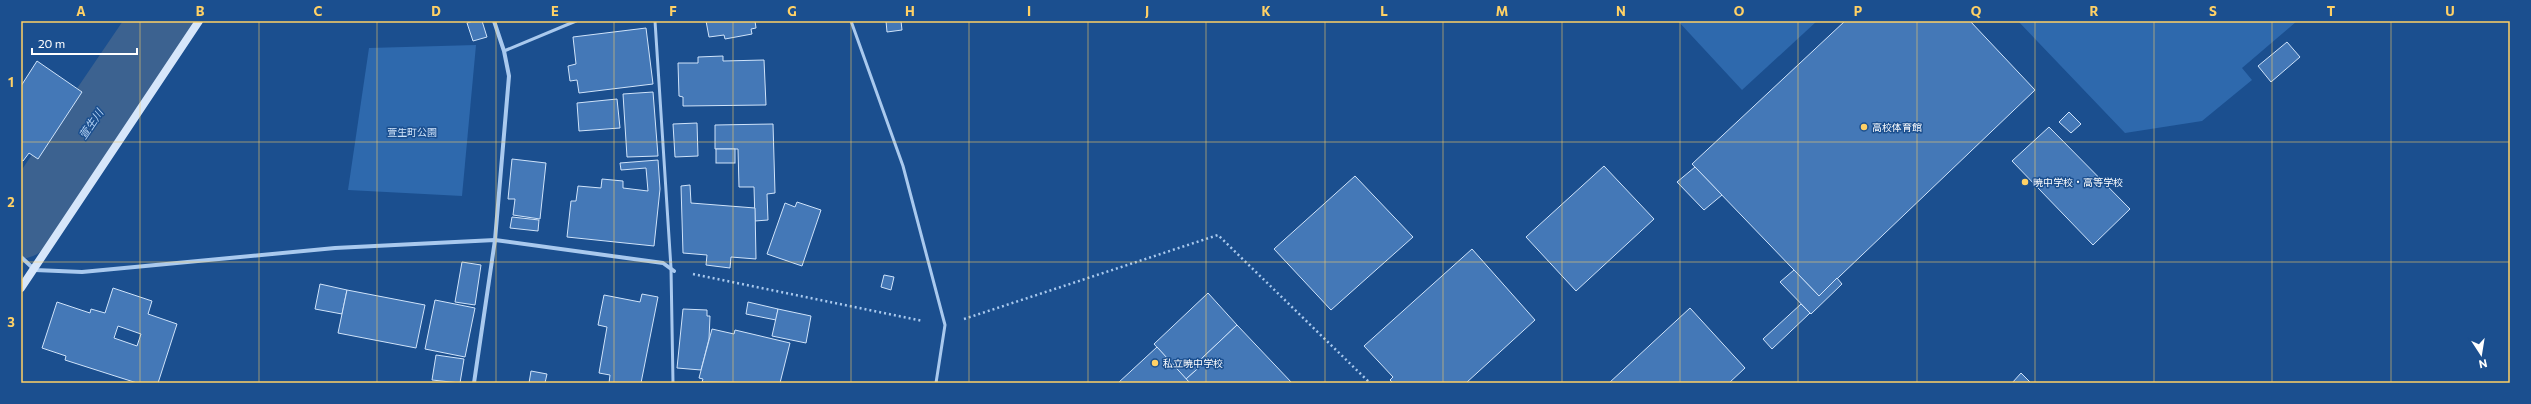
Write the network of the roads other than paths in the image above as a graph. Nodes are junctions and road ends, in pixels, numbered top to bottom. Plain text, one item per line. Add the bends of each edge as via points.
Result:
1 (199, 21) edge
2 (494, 21) edge
3 (576, 21) edge
4 (655, 21) edge
5 (851, 21) edge
6 (504, 51) junction
7 (495, 240) junction
8 (21, 257) edge
9 (673, 269) junction
10 (35, 270) junction
11 (21, 288) edge
12 (474, 383) edge
13 (672, 383) edge
14 (936, 383) edge

1 - 10 street
2 - 6 street
3 - 6 lane
4 - 9 lane
5 - 14 lane via 903,166 945,325
6 - 7 street via 509,76
7 - 9 street via 663,263
7 - 10 street via 335,248 82,272
7 - 12 street
8 - 10 street
9 - 13 lane
10 - 11 street

